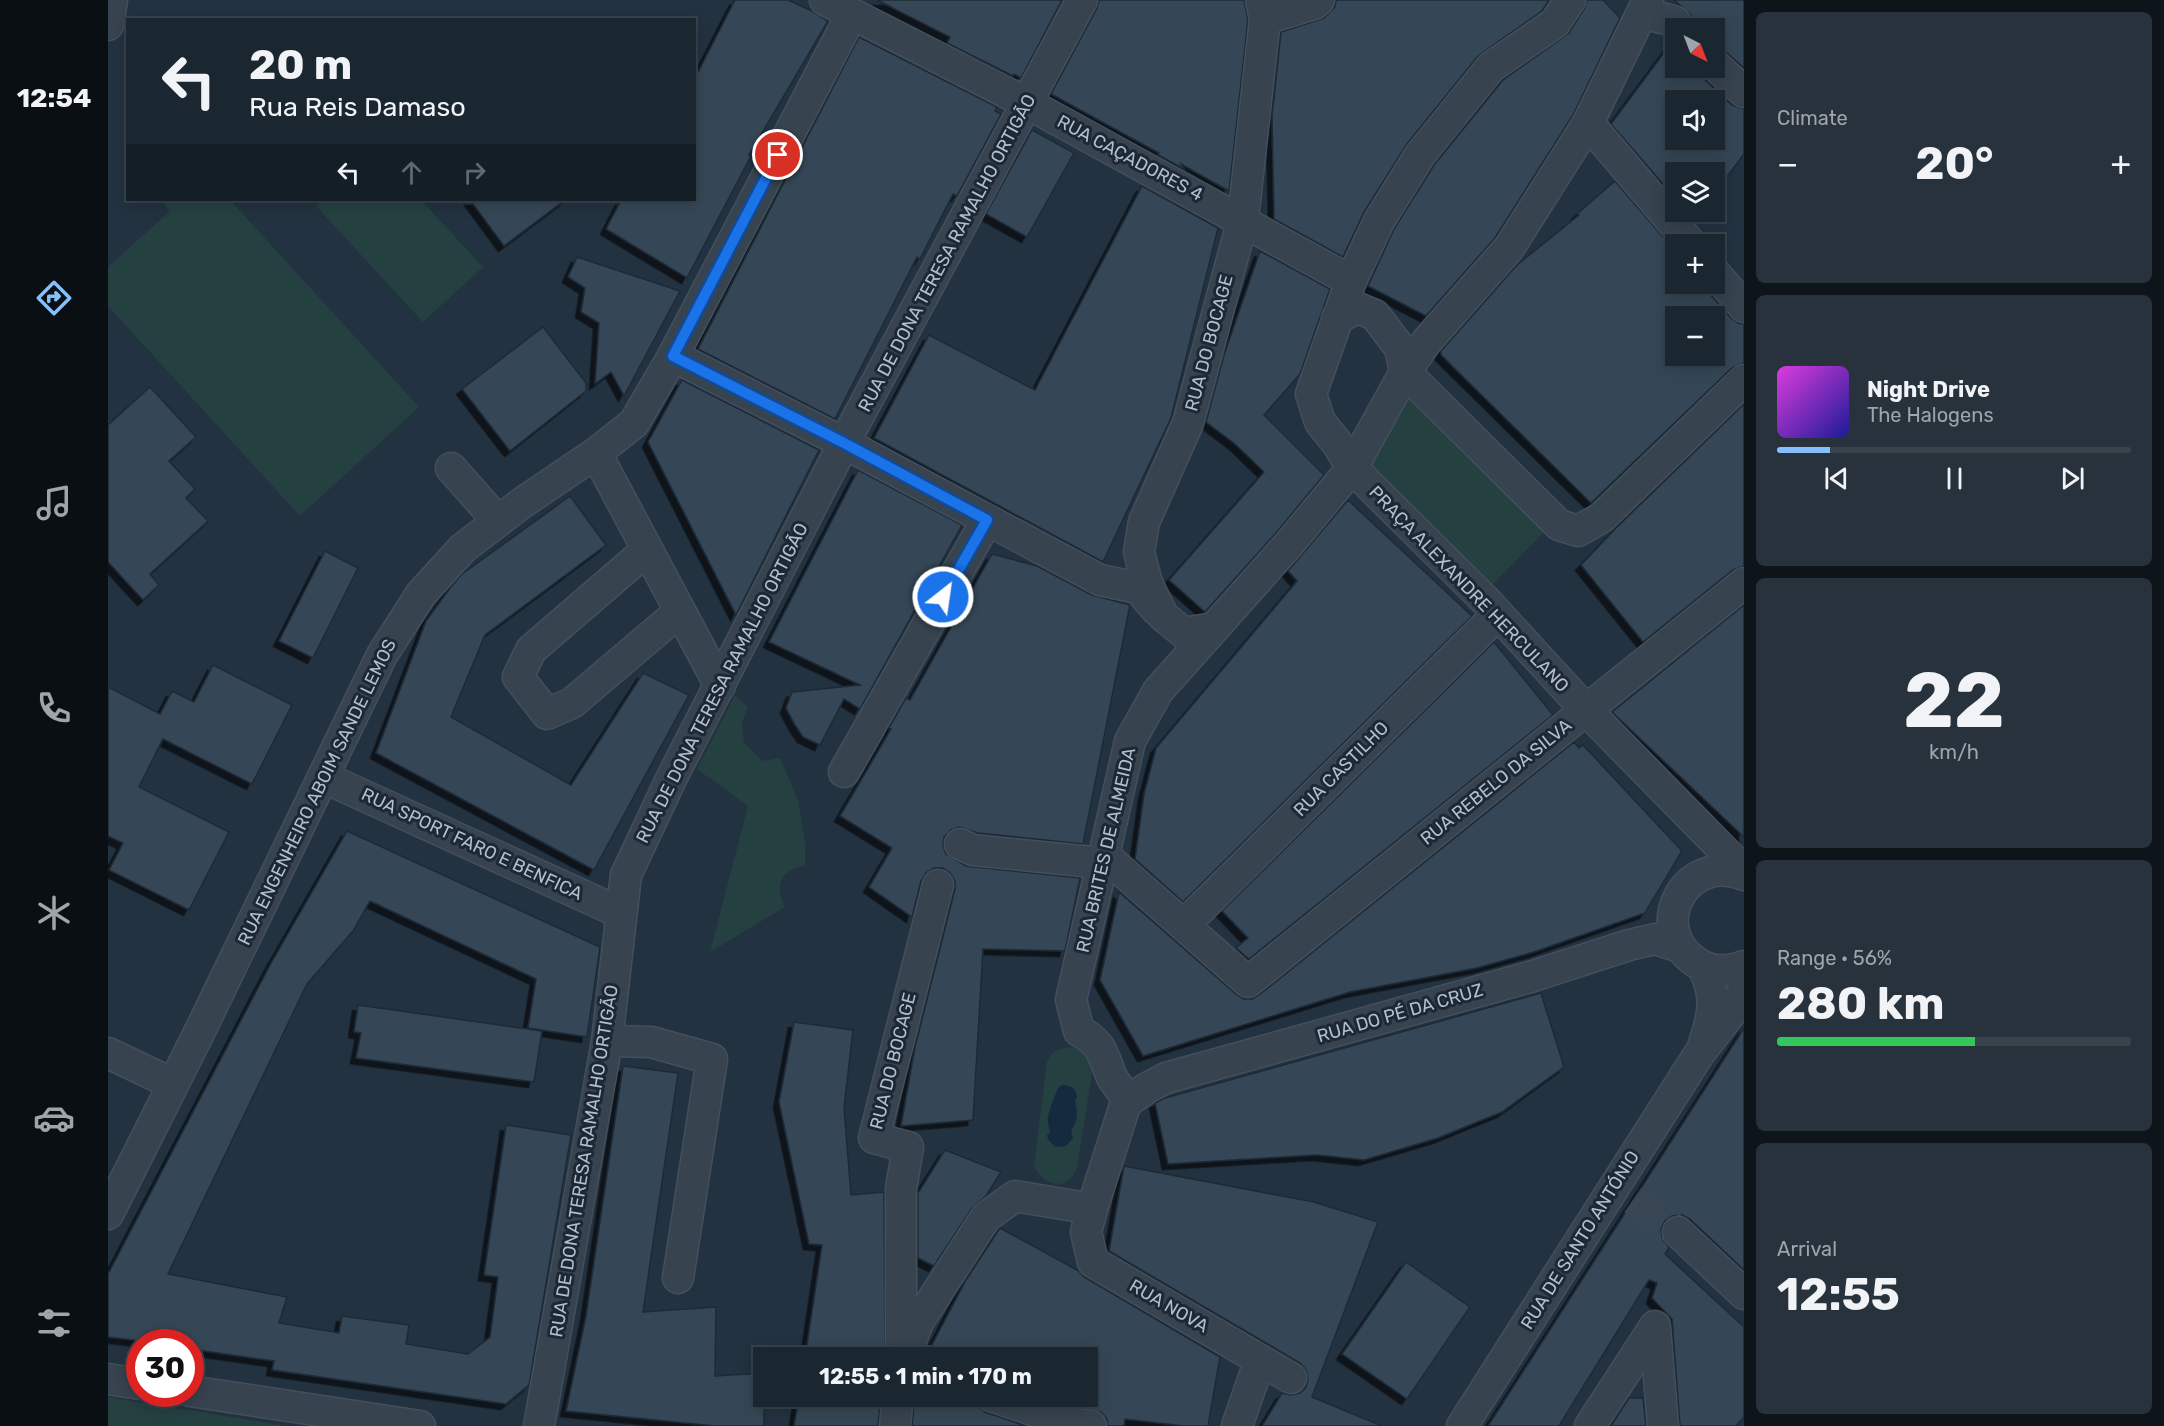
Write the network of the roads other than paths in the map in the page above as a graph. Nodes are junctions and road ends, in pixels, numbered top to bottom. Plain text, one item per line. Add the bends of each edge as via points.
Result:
1 (112, 0) edge
2 (825, 0) edge
3 (1082, 0) edge
4 (1319, 0) edge
5 (1570, 0) edge
6 (1650, 8) edge
7 (1263, 10) edge
8 (852, 14) junction
9 (1668, 18) edge
10 (108, 25) edge
11 (1725, 74) edge
12 (1744, 92) edge
13 (1027, 103) junction
14 (1588, 123) junction
15 (1243, 219) junction
16 (1682, 234) edge
17 (1351, 281) junction
18 (1725, 285) edge
19 (1744, 307) edge
20 (1337, 318) junction
21 (673, 356) junction
22 (1405, 372) junction
23 (1744, 380) edge
24 (1373, 430) junction
25 (1334, 439) junction
26 (844, 443) junction
27 (596, 453) junction
28 (451, 468) dead end
29 (1352, 468) junction
30 (987, 520) junction
31 (498, 521) junction
32 (647, 550) junction
33 (1744, 583) edge
34 (679, 612) junction
35 (1498, 614) junction
36 (1162, 616) junction
37 (1214, 628) junction
38 (720, 686) junction
39 (1586, 710) junction
40 (844, 772) dead end
41 (323, 777) junction
42 (960, 844) dead end
43 (1103, 859) junction
44 (1744, 873) edge
45 (938, 885) dead end
46 (621, 913) junction
47 (1184, 924) junction
48 (1680, 947) junction
49 (1744, 966) edge
50 (1703, 967) junction
51 (1744, 990) edge
52 (607, 1041) junction
53 (108, 1053) edge
54 (1699, 1054) junction
55 (178, 1075) junction
56 (1127, 1099) junction
57 (1092, 1209) junction
58 (108, 1214) edge
59 (1678, 1232) tunnel mouth
60 (678, 1278) dead end
61 (1744, 1294) edge
62 (903, 1347) edge
63 (908, 1347) edge
64 (1260, 1360) junction
65 (1291, 1378) dead end
66 (108, 1379) edge
67 (126, 1382) edge
68 (204, 1393) edge
69 (897, 1407) edge
70 (1024, 1407) edge
71 (420, 1426) edge
72 (539, 1426) edge
73 (895, 1426) edge
74 (1091, 1426) edge
75 (1237, 1426) edge
76 (1462, 1426) edge
77 (1590, 1426) edge
78 (1663, 1426) edge

1 - 10 street
2 - 8 street, RUA CAÇADORES 4
3 - 13 street, RUA DE DONA TERESA RAMALHO ORTIGÃO
4 - 7 street via 1314,4
5 - 17 street, PRAÇA ALEXANDRE HERCULANO via 1555,22 1491,67 1420,155 1379,221
6 - 9 street
6 - 14 street
7 - 15 street, RUA DO BOCAGE
8 - 13 street, RUA CAÇADORES 4
8 - 21 street, RUA ENGENHEIRO ABOIM SANDE LEMOS
11 - 12 street
13 - 15 street, RUA CAÇADORES 4
13 - 26 street, RUA DE DONA TERESA RAMALHO ORTIGÃO
14 - 16 street
14 - 22 street via 1509,248 1427,341
15 - 17 street, RUA CAÇADORES 4
15 - 36 street, RUA DO BOCAGE via 1188,423 1144,522 1139,552
17 - 20 street, PRAÇA ALEXANDRE HERCULANO
18 - 19 street
20 - 22 street via 1358,308 1375,315 1400,348
20 - 25 street, PRAÇA ALEXANDRE HERCULANO via 1311,394 1320,422
21 - 26 street
21 - 27 street, RUA ENGENHEIRO ABOIM SANDE LEMOS via 634,423
22 - 23 street via 1559,525 1578,531 1601,518
22 - 24 street
24 - 25 street via 1354,441
24 - 29 street
25 - 29 street, PRAÇA ALEXANDRE HERCULANO
26 - 30 street
26 - 38 street, RUA DE DONA TERESA RAMALHO ORTIGÃO
27 - 31 street, RUA ENGENHEIRO ABOIM SANDE LEMOS
27 - 32 street
28 - 31 street
29 - 35 street, PRAÇA ALEXANDRE HERCULANO
29 - 37 street, RUA BRITES DE ALMEIDA
30 - 36 street via 1100,580 1138,588
30 - 40 street
31 - 41 street, RUA ENGENHEIRO ABOIM SANDE LEMOS via 463,548 421,594 382,655
32 - 34 street
32 - 34 street via 531,650 518,677 547,714 572,703
33 - 39 street, RUA REBELO DA SILVA
34 - 38 street
35 - 39 street, PRAÇA ALEXANDRE HERCULANO
35 - 47 street, RUA CASTILHO
36 - 37 street via 1184,633
37 - 43 street, RUA BRITES DE ALMEIDA via 1158,691 1130,741
38 - 46 street, RUA DE DONA TERESA RAMALHO ORTIGÃO via 626,875
39 - 44 street, PRAÇA ALEXANDRE HERCULANO
39 - 47 street, RUA REBELO DA SILVA via 1248,982
41 - 46 street, RUA SPORT FARO E BENFICA
41 - 55 street, RUA ENGENHEIRO ABOIM SANDE LEMOS
42 - 43 street via 973,850
43 - 47 street
43 - 56 street, RUA BRITES DE ALMEIDA via 1071,1000 1078,1031 1090,1036 1100,1049
44 - 48 street via 1704,873 1681,892 1673,912 1673,930
45 - 62 street, RUA DO BOCAGE via 874,1138 908,1147 901,1189
46 - 52 street, RUA DE DONA TERESA RAMALHO ORTIGÃO
48 - 50 street
48 - 56 street, RUA DO PÉ DA CRUZ via 1655,939 1629,945 1530,977 1166,1078
49 - 50 street via 1723,971
50 - 54 street via 1712,985 1711,1022
51 - 54 street
52 - 60 street via 651,1042 712,1059
52 - 72 street, RUA DE DONA TERESA RAMALHO ORTIGÃO
53 - 55 street
54 - 76 street, RUA DE SANTO ANTÓNIO via 1623,1194
55 - 58 street
56 - 57 street
57 - 63 street via 1015,1196 986,1217 918,1322
57 - 64 street, RUA NOVA via 1086,1232 1093,1262
59 - 61 street
64 - 65 street, RUA NOVA
64 - 75 street
66 - 67 street
68 - 71 street
69 - 73 street
70 - 74 street
77 - 78 street via 1655,1326

